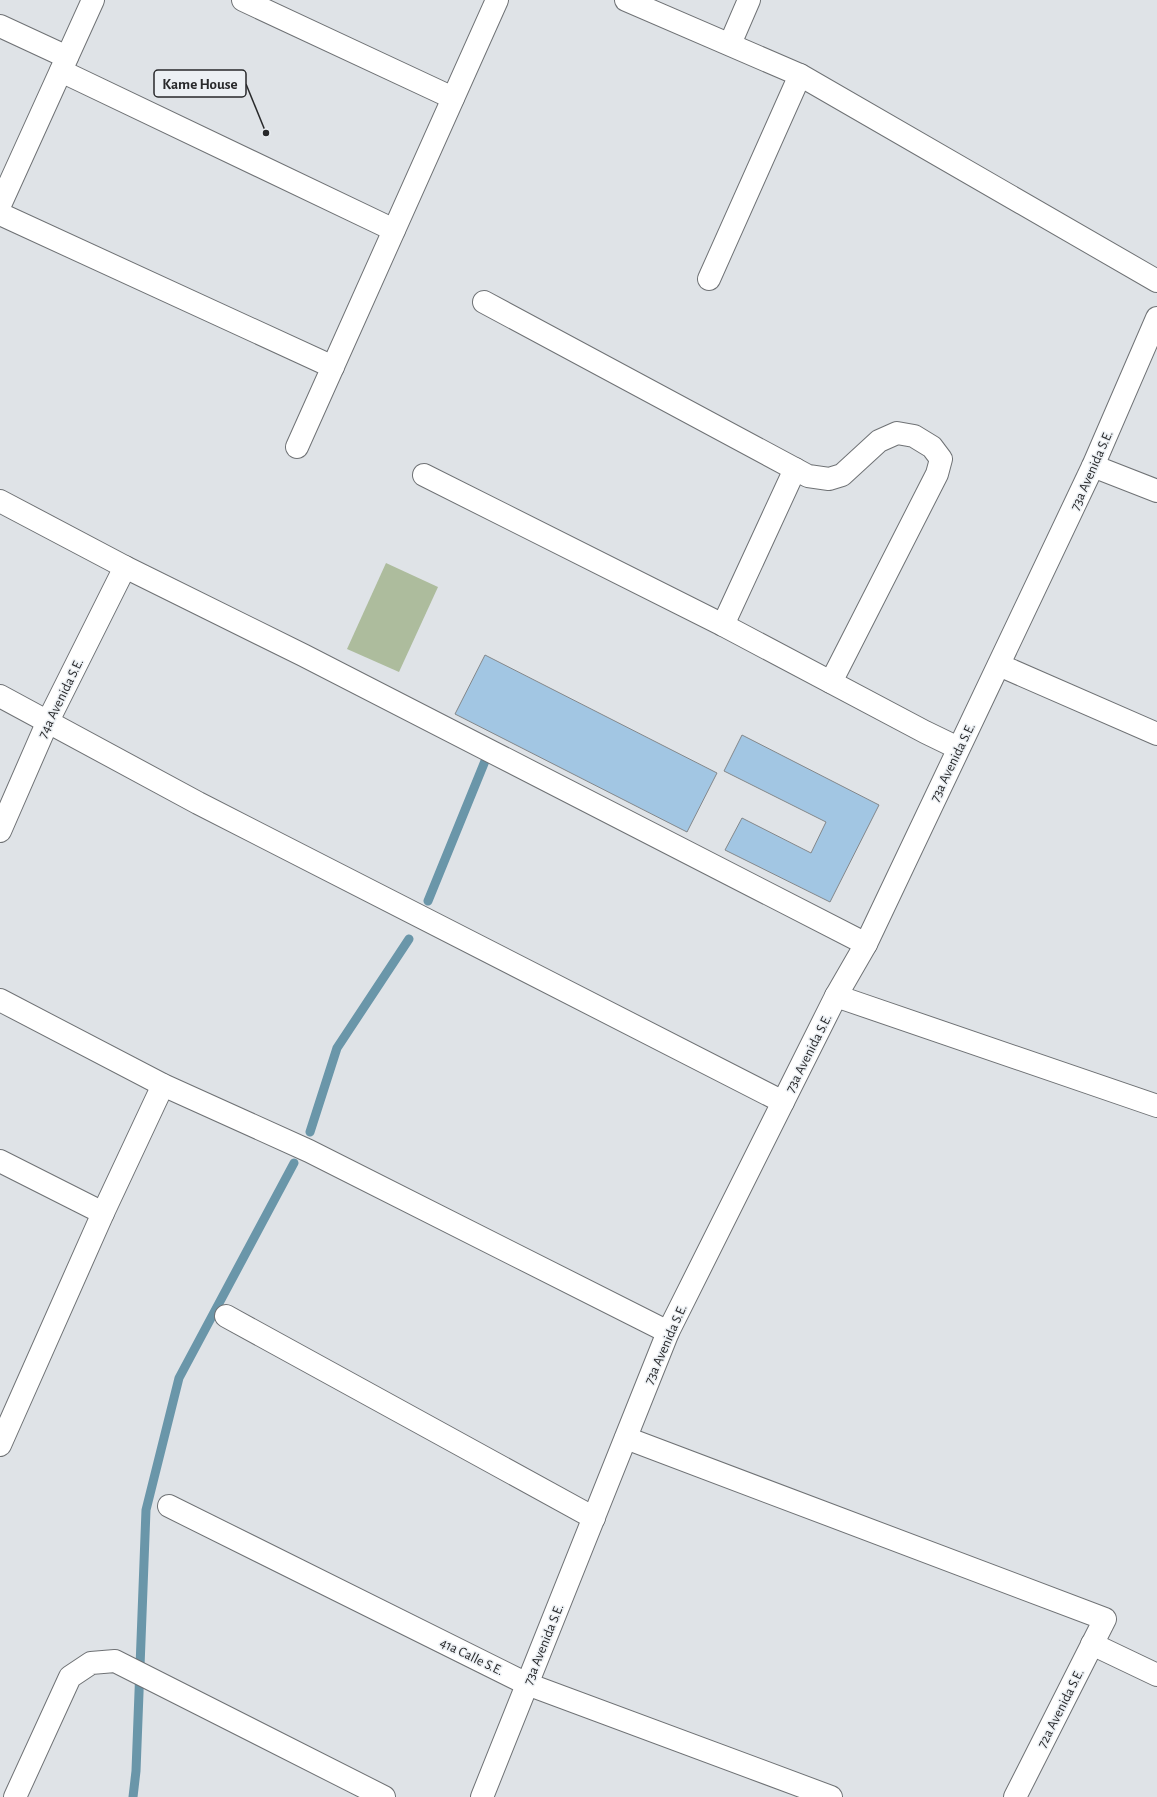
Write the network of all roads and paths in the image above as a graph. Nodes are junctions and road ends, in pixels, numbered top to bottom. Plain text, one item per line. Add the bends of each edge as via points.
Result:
1 (93, 0) edge
2 (244, 0) edge
3 (497, 0) edge
4 (626, 0) edge
5 (750, 0) edge
6 (0, 26) edge
7 (730, 44) junction
8 (64, 64) junction
9 (800, 75) junction
10 (453, 98) junction
11 (0, 205) edge
12 (0, 214) edge
13 (394, 230) junction
14 (709, 279) dead end
15 (1157, 281) edge
16 (484, 302) dead end
17 (1157, 318) edge
18 (332, 367) junction
19 (296, 447) dead end
20 (1093, 466) junction
21 (796, 469) junction
22 (424, 475) dead end
23 (1157, 491) edge
24 (0, 501) edge
25 (125, 567) junction
26 (723, 625) junction
27 (999, 665) junction
28 (831, 682) junction
29 (0, 696) edge
30 (48, 721) junction
31 (1157, 734) edge
32 (958, 748) junction
33 (0, 831) edge
34 (866, 944) junction
35 (836, 996) junction
36 (0, 1000) edge
37 (163, 1085) junction
38 (1155, 1099) edge
39 (783, 1102) junction
40 (0, 1161) edge
41 (103, 1213) junction
42 (226, 1316) dead end
43 (668, 1332) junction
44 (626, 1438) junction
45 (0, 1445) edge
46 (169, 1506) dead end
47 (594, 1518) junction
48 (1092, 1644) junction
49 (1157, 1675) edge
50 (527, 1684) junction
51 (15, 1797) edge
52 (384, 1797) edge
53 (482, 1797) edge
54 (831, 1797) edge
55 (1015, 1797) edge

1 - 8 street
2 - 10 street
3 - 10 street
4 - 7 street
5 - 7 street
6 - 8 street
7 - 9 street
8 - 11 street
8 - 13 street
9 - 14 street
9 - 15 street
10 - 13 street
12 - 18 street
13 - 18 street
16 - 21 street
17 - 20 street, 73a Avenida S.E.
18 - 19 street
20 - 23 street
20 - 27 street, 73a Avenida S.E.
21 - 26 street
21 - 28 street via 808,476 829,479 842,475 879,441 897,433 914,436 932,447 941,459 937,474
22 - 26 street
24 - 25 street
25 - 30 street, 74a Avenida S.E.
25 - 34 street
26 - 28 street
27 - 31 street
27 - 32 street, 73a Avenida S.E.
28 - 32 street
29 - 30 street
30 - 33 street, 74a Avenida S.E.
30 - 39 street via 198,803
32 - 34 street, 73a Avenida S.E.
34 - 35 street, 73a Avenida S.E.
35 - 38 street
35 - 39 street, 73a Avenida S.E.
36 - 37 street
37 - 41 street
37 - 43 street via 309,1151
39 - 43 street, 73a Avenida S.E.
40 - 41 street
41 - 45 street
42 - 47 street
43 - 44 street, 73a Avenida S.E.
44 - 47 street, 73a Avenida S.E.
44 - 48 street, 72a Avenida S.E. via 1105,1619
46 - 50 street, 41a Calle S.E.
47 - 50 street, 73a Avenida S.E.
48 - 49 street
48 - 55 street, 72a Avenida S.E.
50 - 53 street, 73a Avenida S.E.
50 - 54 street, 41a Calle S.E.
51 - 52 street via 70,1677 91,1663 115,1661

